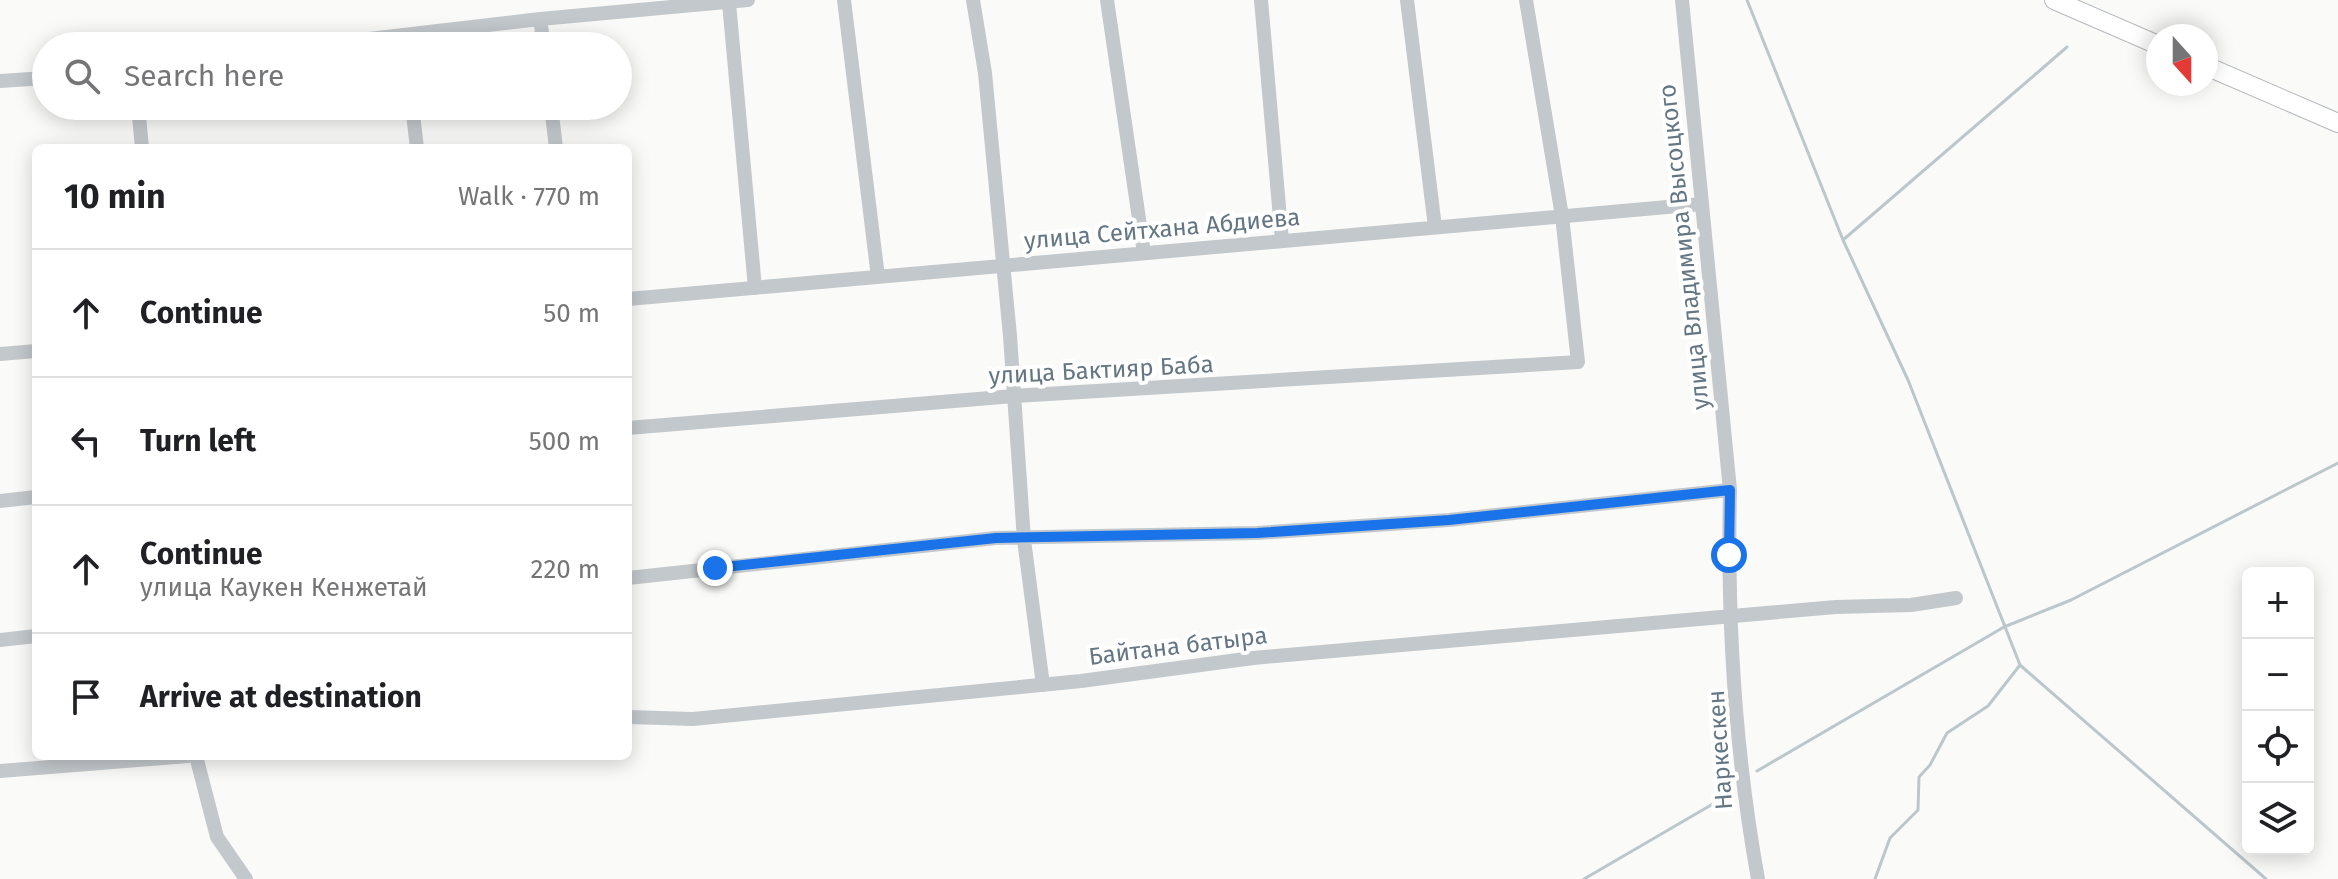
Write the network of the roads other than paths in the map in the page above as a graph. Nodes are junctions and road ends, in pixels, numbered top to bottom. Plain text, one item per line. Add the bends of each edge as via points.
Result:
1 (748, 0) edge
2 (844, 0) edge
3 (973, 0) edge
4 (1107, 0) edge
5 (1261, 0) edge
6 (1407, 0) edge
7 (1526, 0) edge
8 (1682, 0) edge
9 (2054, 0) edge
10 (729, 3) junction
11 (540, 19) junction
12 (456, 32) edge
13 (542, 32) edge
14 (2146, 40) edge
15 (2218, 71) edge
16 (32, 79) edge
17 (0, 81) edge
18 (139, 120) edge
19 (414, 120) edge
20 (553, 120) edge
21 (2338, 123) edge
22 (142, 144) edge
23 (417, 144) edge
24 (556, 144) edge
25 (1701, 204) junction
26 (1562, 216) junction
27 (1435, 227) junction
28 (1282, 241) junction
29 (1144, 253) junction
30 (1004, 266) junction
31 (878, 277) junction
32 (755, 288) junction
33 (632, 299) edge
34 (32, 351) edge
35 (0, 354) edge
36 (1014, 396) junction
37 (632, 428) edge
38 (1730, 490) junction
39 (32, 497) edge
40 (0, 501) edge
41 (1024, 540) junction
42 (632, 578) edge
43 (1956, 598) dead end
44 (1733, 617) junction
45 (32, 636) edge
46 (0, 640) edge
47 (1043, 685) junction
48 (632, 717) edge
49 (138, 760) edge
50 (197, 760) edge
51 (0, 771) edge
52 (246, 879) edge
53 (1758, 879) edge

1 - 10 street
2 - 31 street
3 - 30 street
4 - 29 street
5 - 28 street
6 - 27 street
7 - 26 street
8 - 25 street, улица Владимира Высоцкого
9 - 14 main road
10 - 11 street
10 - 32 street
11 - 12 street
11 - 13 street
15 - 21 main road
16 - 17 street
18 - 22 street
19 - 23 street
20 - 24 street
25 - 26 street, улица Сейтхана Абдиева
25 - 38 street, улица Владимира Высоцкого
26 - 27 street, улица Сейтхана Абдиева
26 - 36 street, улица Бактияр Баба via 1578,362
27 - 28 street, улица Сейтхана Абдиева
28 - 29 street, улица Сейтхана Абдиева
29 - 30 street, улица Сейтхана Абдиева
30 - 31 street, улица Сейтхана Абдиева
30 - 36 street
31 - 32 street, улица Сейтхана Абдиева
32 - 33 street, улица Сейтхана Абдиева
34 - 35 street
36 - 37 street, улица Бактияр Баба
36 - 41 street
38 - 41 street via 1417,522
38 - 44 street, улица Владимира Высоцкого
39 - 40 street
41 - 42 street via 996,538
41 - 47 street
43 - 44 street, Байтана батыра
44 - 47 street, Байтана батыра via 1253,658
44 - 53 street, Наркескен via 1745,804
45 - 46 street
47 - 48 street, Байтана батыра via 693,719
49 - 51 street
50 - 52 street via 217,837

